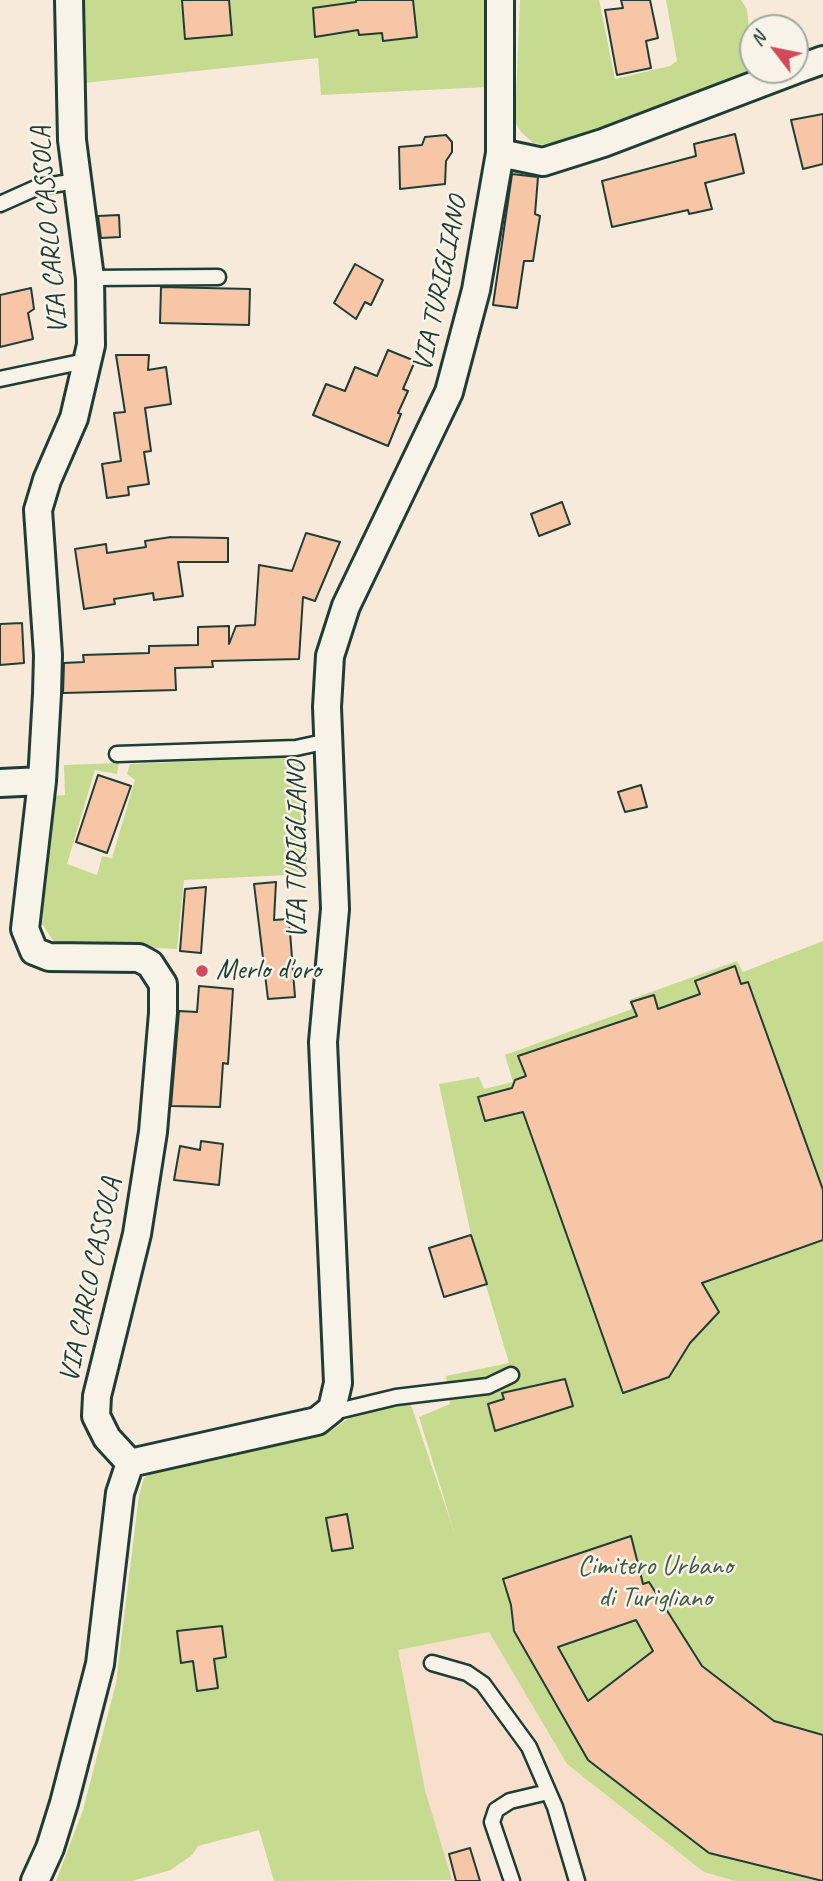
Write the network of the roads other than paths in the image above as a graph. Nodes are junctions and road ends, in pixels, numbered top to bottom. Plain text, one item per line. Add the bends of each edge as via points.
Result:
1 (69, 0) edge
2 (500, 0) edge
3 (759, 84) edge
4 (500, 153) junction
5 (77, 181) junction
6 (0, 204) edge
7 (218, 277) dead end
8 (90, 278) junction
9 (90, 360) junction
10 (0, 379) edge
11 (328, 741) junction
12 (117, 754) dead end
13 (42, 781) junction
14 (0, 783) edge
15 (511, 1375) dead end
16 (332, 1409) junction
17 (130, 1463) junction
18 (432, 1663) dead end
19 (548, 1792) junction
20 (35, 1881) edge
21 (512, 1881) edge
22 (578, 1881) edge

1 - 5 street, VIA CARLO CASSOLA
2 - 4 street, VIA TURIGLIANO
3 - 4 street via 603,144 542,162
4 - 11 street, VIA TURIGLIANO via 476,290 449,392 346,606 330,656
5 - 6 lane via 38,187
5 - 8 street, VIA CARLO CASSOLA
7 - 8 lane
8 - 9 street, VIA CARLO CASSOLA
9 - 10 lane
9 - 13 street, VIA CARLO CASSOLA via 74,418 38,510 48,655
11 - 12 lane via 296,748
11 - 16 street, VIA TURIGLIANO via 335,909 323,1042 338,1383
13 - 14 street
13 - 17 street, VIA CARLO CASSOLA via 25,929 28,942 34,951 49,957 139,958 150,964 163,984 153,1132 138,1234 96,1416 107,1438
15 - 16 lane via 488,1386
16 - 17 street via 317,1421
17 - 20 street via 120,1493 100,1664 64,1803
18 - 19 lane via 467,1673 483,1684 529,1747
19 - 21 lane via 510,1801 496,1810 492,1822
19 - 22 lane

